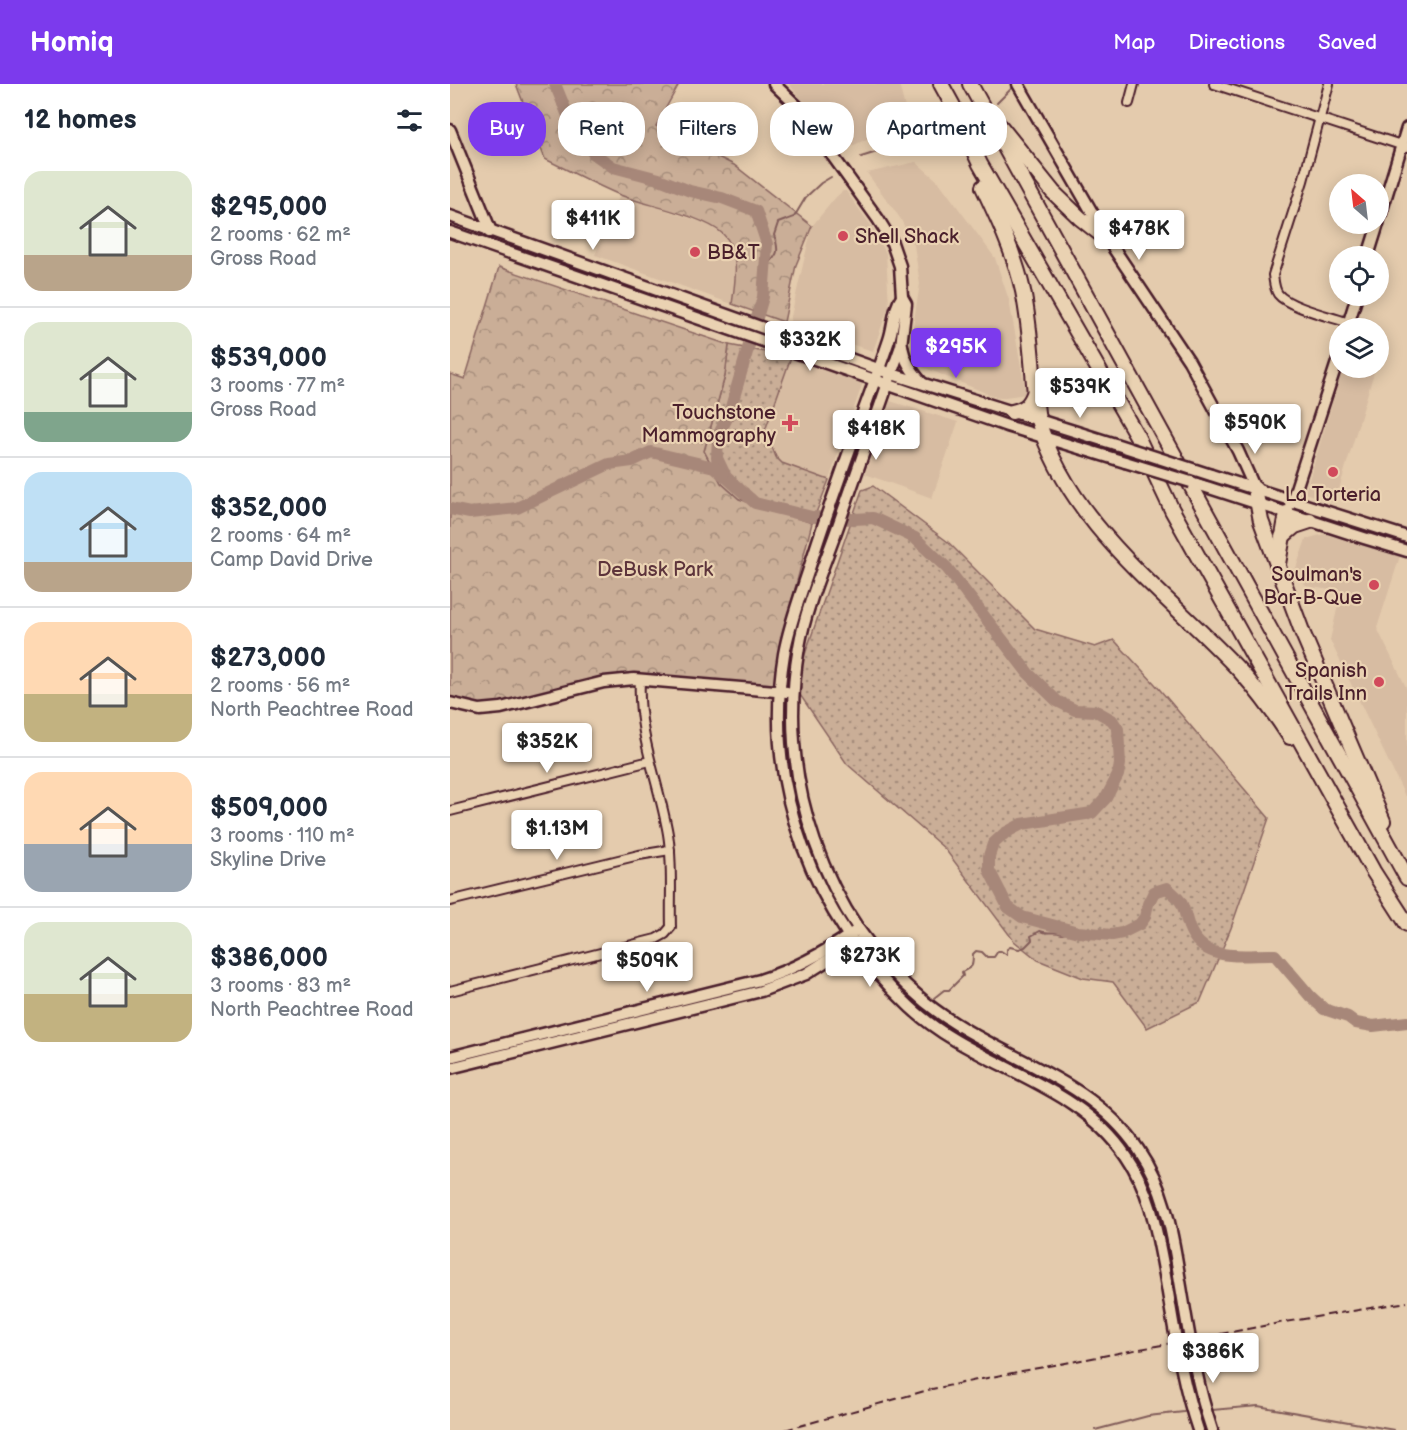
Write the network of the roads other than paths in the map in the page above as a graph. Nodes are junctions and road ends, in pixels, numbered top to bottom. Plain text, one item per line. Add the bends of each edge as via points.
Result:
1 (774, 84) edge
2 (941, 84) edge
3 (970, 84) edge
4 (1018, 84) edge
5 (1134, 84) edge
6 (1214, 84) edge
7 (1329, 84) edge
8 (1234, 87) edge
9 (951, 102) edge
10 (980, 102) edge
11 (1129, 103) dead end
12 (1319, 118) junction
13 (1407, 128) edge
14 (450, 130) edge
15 (1007, 133) edge
16 (1404, 146) edge
17 (1007, 150) edge
18 (970, 156) edge
19 (976, 156) edge
20 (1389, 190) edge
21 (450, 216) edge
22 (490, 229) junction
23 (450, 232) edge
24 (1108, 240) junction
25 (486, 244) junction
26 (646, 285) junction
27 (902, 297) junction
28 (643, 299) junction
29 (700, 305) junction
30 (694, 317) junction
31 (1329, 318) edge
32 (796, 339) junction
33 (903, 339) junction
34 (791, 351) junction
35 (876, 374) junction
36 (1332, 378) edge
37 (890, 379) junction
38 (923, 384) junction
39 (1034, 394) junction
40 (981, 402) junction
41 (1012, 412) junction
42 (976, 415) junction
43 (1038, 420) junction
44 (1042, 437) junction
45 (844, 465) junction
46 (857, 471) junction
47 (1256, 496) junction
48 (1292, 500) junction
49 (1287, 513) junction
50 (1310, 521) junction
51 (1282, 537) junction
52 (1407, 537) edge
53 (1405, 550) edge
54 (1278, 569) junction
55 (640, 680) junction
56 (780, 691) junction
57 (794, 692) junction
58 (450, 703) edge
59 (650, 761) junction
60 (450, 811) edge
61 (670, 850) junction
62 (1392, 852) junction
63 (1373, 871) junction
64 (1407, 878) edge
65 (450, 901) edge
66 (1407, 924) edge
67 (856, 936) junction
68 (450, 991) edge
69 (574, 1032) junction
70 (969, 1032) junction
71 (962, 1044) junction
72 (450, 1057) edge
73 (450, 1068) edge
74 (1198, 1430) edge
75 (1212, 1430) edge

1 - 27 main road via 796,105 878,219 895,249
2 - 9 highway
3 - 10 highway
4 - 24 main road
5 - 11 street
6 - 8 street
7 - 12 street
8 - 12 street
12 - 16 street
12 - 31 street via 1273,275 1279,296
13 - 16 main road
14 - 22 main road
15 - 24 highway via 1053,192
16 - 20 main road
17 - 62 highway
18 - 39 highway via 1016,267 1028,318
19 - 63 highway via 1137,436 1172,510
21 - 22 main road
22 - 25 main road
22 - 26 main road
23 - 25 main road
24 - 47 main road via 1189,362 1238,451
25 - 28 main road
26 - 28 main road
26 - 29 main road
27 - 33 main road via 906,304
27 - 35 main road
28 - 30 main road
29 - 30 main road
29 - 32 main road
30 - 34 main road
32 - 34 main road
32 - 35 main road
33 - 37 main road
33 - 38 main road via 904,356
34 - 35 main road
35 - 37 main road
35 - 45 main road
36 - 48 main road
37 - 38 main road
37 - 42 main road
37 - 46 main road
38 - 40 main road
39 - 41 highway via 1026,408
39 - 43 highway
40 - 41 main road
40 - 42 main road
41 - 43 main road
42 - 44 main road
43 - 44 highway
43 - 47 main road, bridge via 1211,475
44 - 47 main road, bridge via 1219,490
44 - 63 highway via 1067,484 1095,524 1226,657 1270,708
45 - 46 main road
45 - 56 main road via 795,612 784,653
46 - 57 main road via 799,643
47 - 48 main road
47 - 49 main road
47 - 54 highway
48 - 49 main road
48 - 52 main road
49 - 50 main road
49 - 51 highway
50 - 51 highway via 1295,526
50 - 53 main road
51 - 54 highway
52 - 53 main road
54 - 62 highway via 1379,810
55 - 56 main road
55 - 58 main road via 604,682 501,708 480,710
55 - 59 street via 640,718
56 - 57 main road
56 - 67 main road via 780,753 795,826 815,880
57 - 67 main road via 794,749 807,820
59 - 60 street
59 - 61 street
61 - 65 street
61 - 68 street via 671,927 665,934
62 - 64 highway
63 - 66 highway
67 - 69 main road via 773,976
67 - 70 main road via 925,1002
67 - 71 main road via 876,973 915,1011
69 - 72 main road
69 - 73 main road
70 - 71 main road
70 - 75 main road via 1087,1097 1125,1131 1139,1150 1167,1212 1201,1396
71 - 74 main road via 1064,1097 1097,1122 1128,1158 1154,1215 1186,1396

